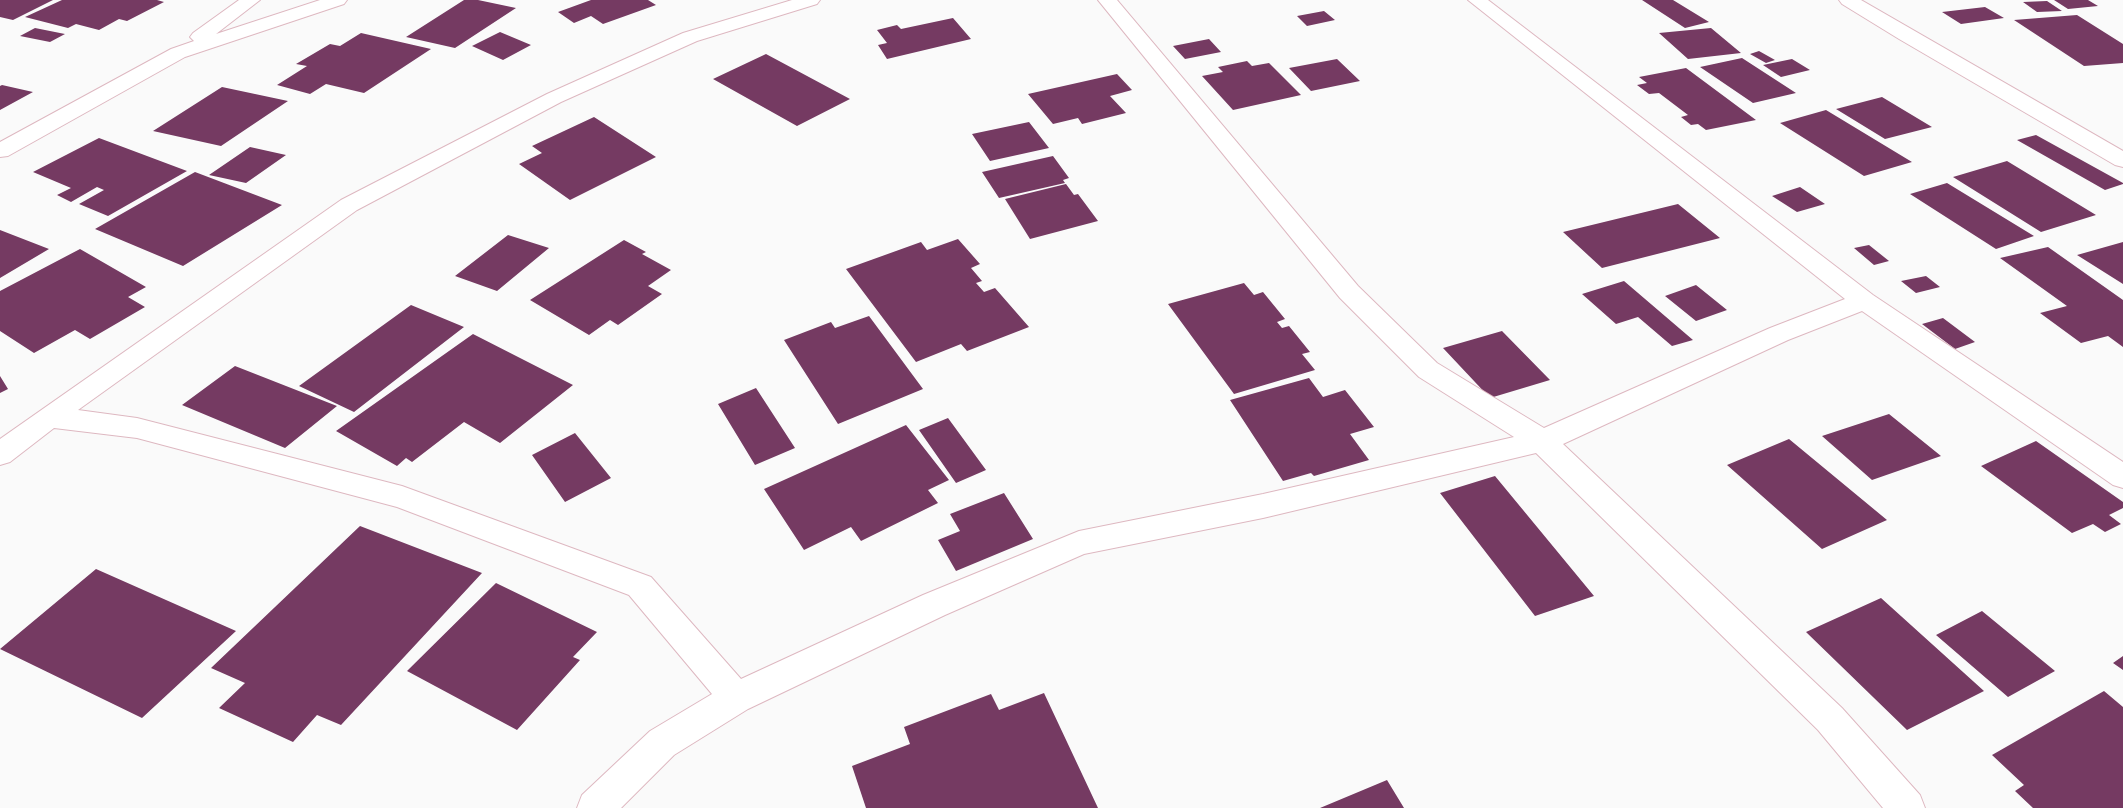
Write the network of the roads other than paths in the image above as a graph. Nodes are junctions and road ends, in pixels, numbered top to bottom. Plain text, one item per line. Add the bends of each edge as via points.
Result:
1 (251, 0) edge
2 (338, 0) edge
3 (811, 0) edge
4 (1107, 0) edge
5 (1477, 0) edge
6 (1848, 0) edge
7 (178, 53) junction
8 (0, 150) edge
9 (2123, 160) edge
10 (1864, 301) junction
11 (49, 417) junction
12 (1542, 441) junction
13 (0, 454) edge
14 (2123, 476) edge
15 (736, 698) junction
16 (595, 808) edge
17 (1907, 808) edge

1 - 7 street
2 - 7 street
3 - 11 street via 690,37 554,98 350,205
4 - 12 street via 1356,299 1428,370
5 - 10 street
6 - 9 street
7 - 8 street
10 - 12 street via 1779,334
10 - 14 street
11 - 13 street
11 - 15 street via 137,428 402,497 640,586
12 - 15 street via 1263,506 1079,543 934,605
12 - 17 street via 1830,719
15 - 16 street via 662,743

